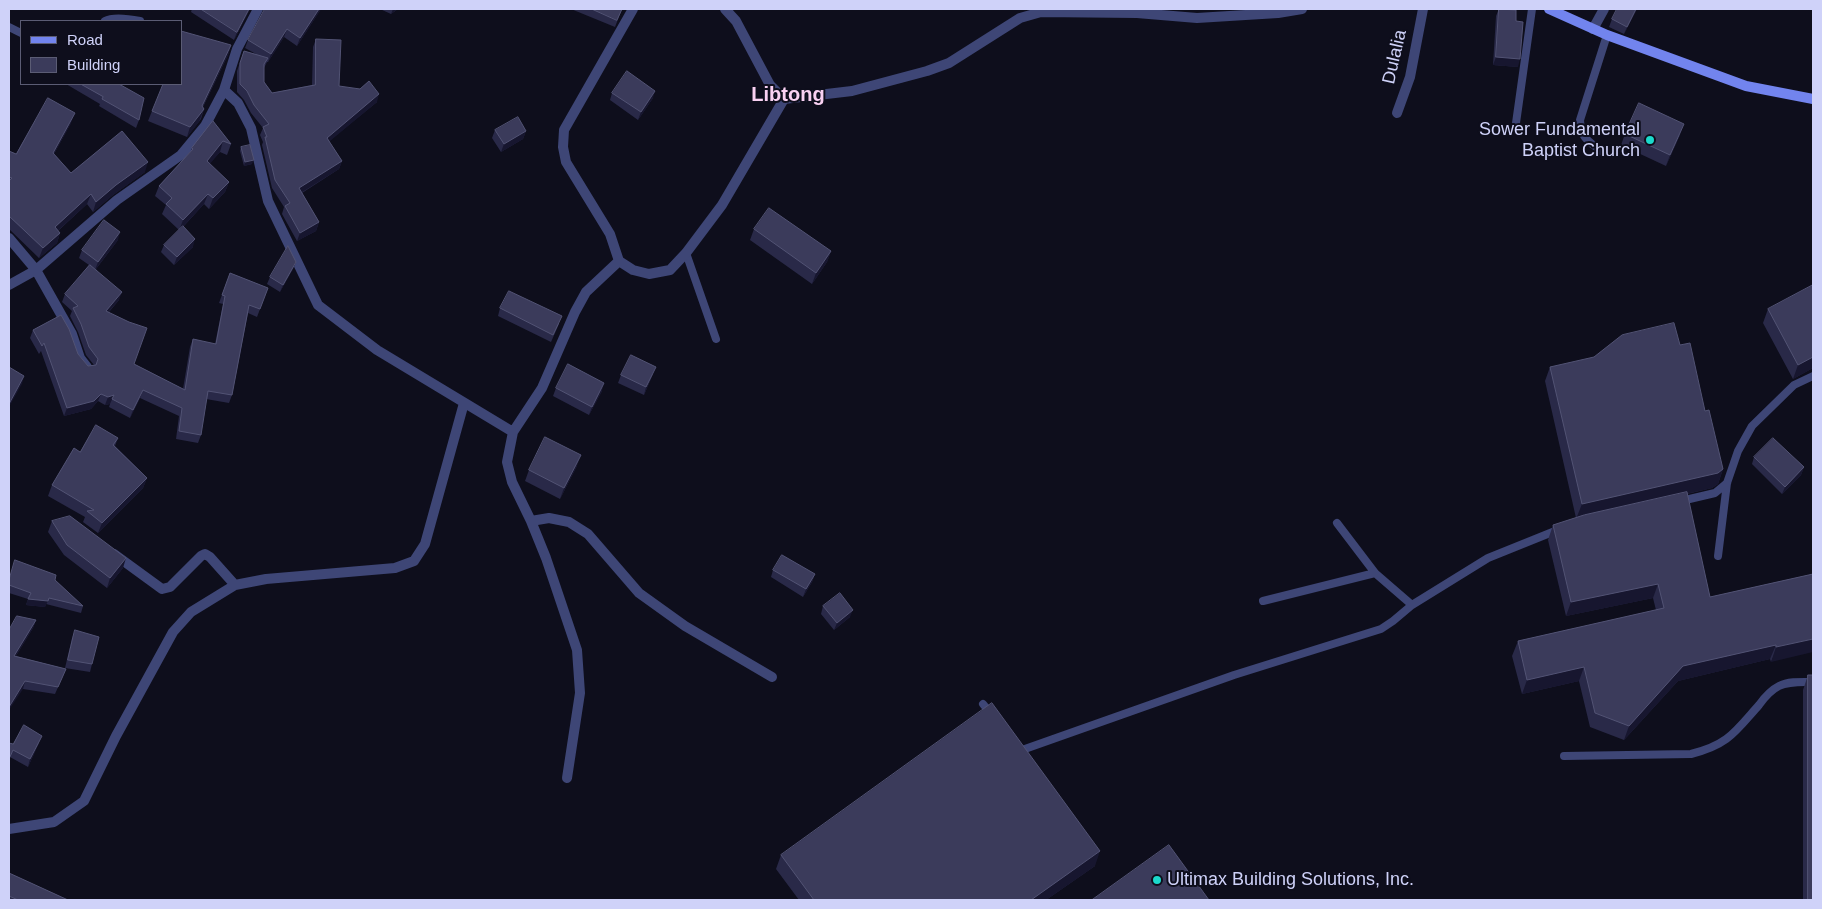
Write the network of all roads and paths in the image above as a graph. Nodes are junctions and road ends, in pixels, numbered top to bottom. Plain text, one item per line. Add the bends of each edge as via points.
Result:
1 (258, 9) edge
2 (632, 9) edge
3 (725, 9) edge
4 (1302, 9) edge
5 (1422, 9) edge
6 (1532, 9) edge
7 (1549, 9) edge
8 (1604, 9) edge
9 (1252, 12) edge
10 (1195, 13) edge
11 (106, 20) edge
12 (134, 20) edge
13 (1593, 28) junction
14 (1607, 35) junction
15 (224, 90) junction
16 (784, 99) junction
17 (1813, 100) edge
18 (1396, 113) dead end
19 (1516, 123) dead end
20 (1601, 151) dead end
21 (9, 238) edge
22 (686, 252) junction
23 (619, 261) junction
24 (36, 270) junction
25 (9, 285) edge
26 (716, 339) dead end
27 (88, 368) edge
28 (1813, 376) edge
29 (464, 403) junction
30 (512, 432) junction
31 (1726, 483) junction
32 (1677, 502) edge
33 (532, 521) junction
34 (1337, 523) dead end
35 (1564, 527) edge
36 (108, 549) edge
37 (1718, 556) dead end
38 (1375, 573) junction
39 (235, 584) junction
40 (1263, 602) dead end
41 (1412, 605) junction
42 (772, 677) dead end
43 (1813, 682) edge
44 (983, 704) dead end
45 (1000, 724) edge
46 (1564, 756) dead end
47 (1028, 758) edge
48 (567, 778) dead end
49 (9, 829) edge

1 - 15 street via 233,47
2 - 23 street via 564,130 563,147 566,162 610,234
3 - 16 street via 736,21 770,85
4 - 9 street
5 - 18 street, Dulalia via 1410,78
6 - 19 lane
7 - 13 main road
8 - 13 street
9 - 10 street
10 - 16 street via 1031,14 949,63 927,71 852,91
11 - 12 lane
13 - 14 main road
14 - 17 main road via 1746,86
14 - 20 lane via 1580,120 1584,138
15 - 24 street via 205,126 181,155 117,200
15 - 29 street via 238,102 251,128 268,201 318,305 377,350
16 - 22 street via 722,205
21 - 24 street
22 - 23 street via 670,270 649,274
22 - 26 lane
23 - 30 street via 586,292 542,388
24 - 25 street
24 - 27 street
28 - 31 lane via 1794,385 1752,426
29 - 30 street
29 - 39 street via 432,524 414,561 395,568
30 - 33 street via 507,462 512,482
31 - 32 lane via 1715,493
31 - 37 lane
33 - 42 street via 549,518 568,522 588,534 639,593 685,626
33 - 48 street via 577,650 580,692
34 - 38 lane
35 - 41 lane via 1488,558
36 - 39 street via 162,589 170,587 204,554
38 - 40 lane
38 - 41 lane
39 - 49 street via 191,612 173,632 84,801 54,822
41 - 47 lane via 1381,629 1019,747
43 - 46 lane via 1790,682 1777,687 1734,733 1706,750 1691,754
44 - 45 lane

